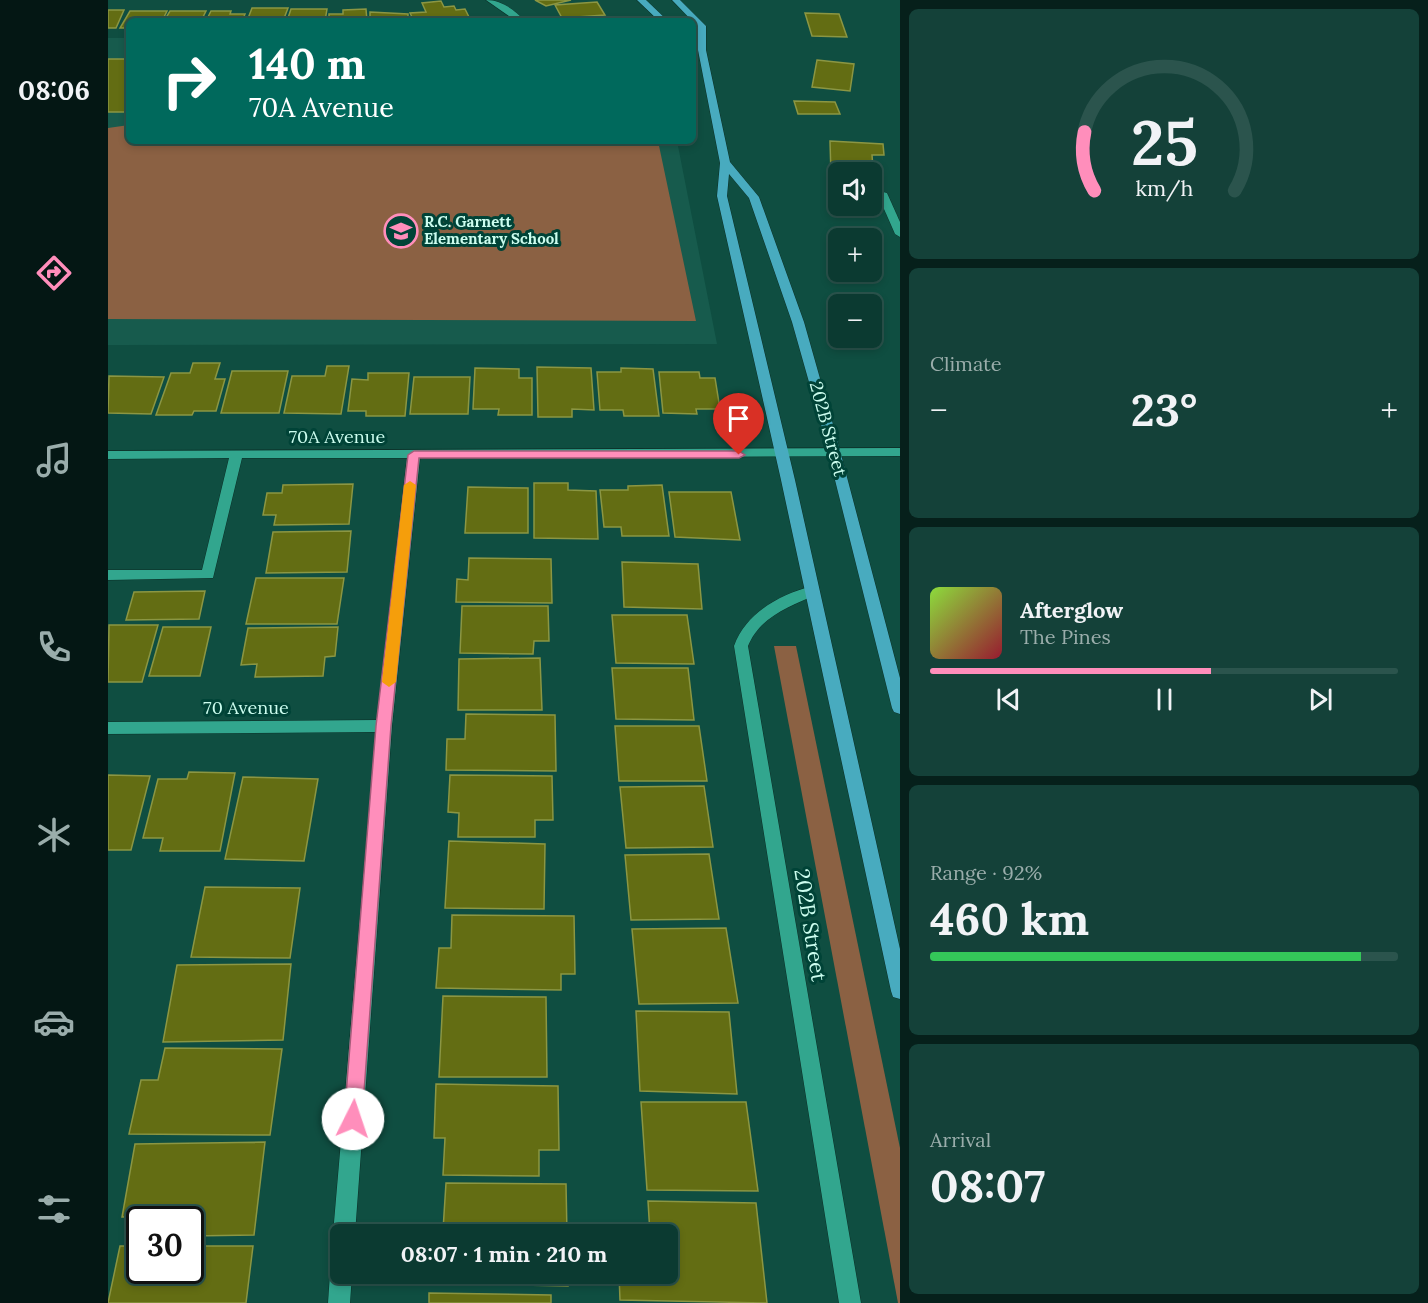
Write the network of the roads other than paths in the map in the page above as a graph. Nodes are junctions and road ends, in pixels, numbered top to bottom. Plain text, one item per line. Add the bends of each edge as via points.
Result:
1 (490, 0) edge
2 (641, 0) edge
3 (676, 0) edge
4 (517, 18) edge
5 (661, 18) edge
6 (693, 18) edge
7 (696, 21) edge
8 (696, 46) edge
9 (702, 50) junction
10 (725, 163) junction
11 (882, 193) dead end
12 (897, 220) edge
13 (900, 234) edge
14 (900, 452) edge
15 (835, 453) junction
16 (782, 454) junction
17 (108, 455) edge
18 (414, 455) junction
19 (236, 456) junction
20 (108, 575) edge
21 (812, 591) junction
22 (900, 708) edge
23 (384, 726) junction
24 (108, 728) edge
25 (900, 991) edge
26 (345, 1224) edge
27 (340, 1284) edge
28 (339, 1303) edge
29 (850, 1303) edge

1 - 4 street
2 - 5 main road
3 - 6 main road, 202B Street
7 - 9 main road, 202B Street via 702,27
8 - 9 main road
9 - 10 main road, 202B Street
10 - 15 main road, 202B Street via 754,197 798,322
10 - 16 main road, 202B Street via 722,196
11 - 12 street
12 - 13 street
14 - 15 street
15 - 16 street
15 - 22 main road, 202B Street
16 - 18 street, 70A Avenue
16 - 21 main road, 202B Street
17 - 19 street, 70A Avenue
18 - 19 street, 70A Avenue
18 - 23 street
19 - 20 street via 208,575
21 - 25 main road, 202B Street
21 - 29 street, 202B Street via 751,624 741,646
23 - 24 street, 70 Avenue
23 - 26 street
27 - 28 street

